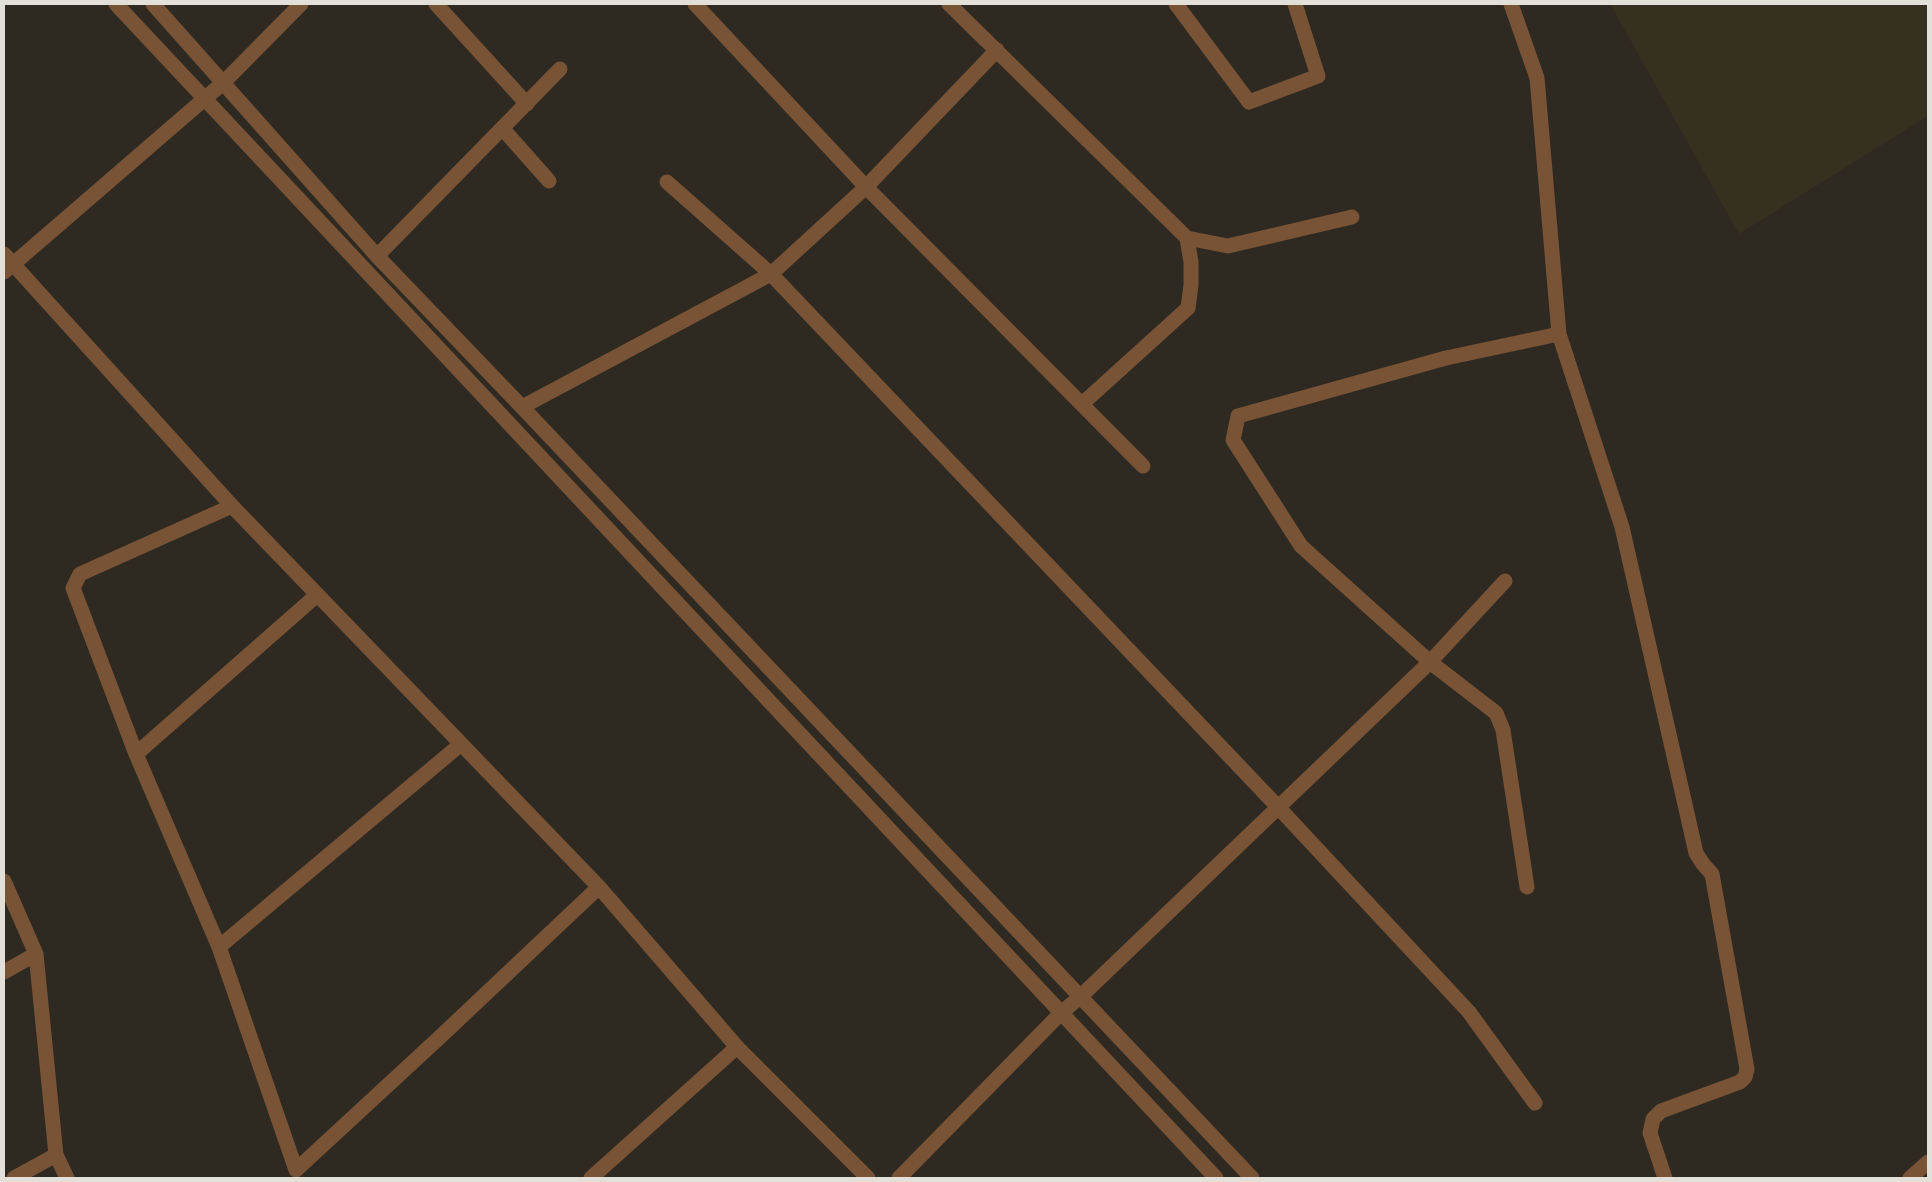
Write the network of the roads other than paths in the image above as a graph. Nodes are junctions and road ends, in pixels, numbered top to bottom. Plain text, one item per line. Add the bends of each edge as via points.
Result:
1 (116, 4) edge
2 (153, 4) edge
3 (301, 4) edge
4 (436, 4) edge
5 (695, 4) edge
6 (949, 4) edge
7 (1176, 4) edge
8 (1295, 4) edge
9 (1511, 4) edge
10 (997, 50) junction
11 (560, 70) dead end
12 (224, 82) junction
13 (205, 98) junction
14 (527, 104) junction
15 (502, 128) junction
16 (549, 181) dead end
17 (667, 182) dead end
18 (866, 187) junction
19 (1352, 217) dead end
20 (1187, 238) junction
21 (378, 256) junction
22 (7, 263) edge
23 (771, 274) junction
24 (1559, 334) junction
25 (1082, 404) junction
26 (522, 407) junction
27 (1143, 466) dead end
28 (232, 506) junction
29 (1505, 581) dead end
30 (317, 595) junction
31 (1430, 662) junction
32 (461, 744) junction
33 (136, 754) junction
34 (1278, 807) junction
35 (4, 881) edge
36 (599, 887) junction
37 (1527, 887) dead end
38 (218, 946) junction
39 (36, 954) junction
40 (4, 972) edge
41 (1080, 997) junction
42 (1061, 1013) junction
43 (738, 1047) junction
44 (1535, 1103) dead end
45 (56, 1155) junction
46 (1928, 1162) edge
47 (297, 1174) edge
48 (14, 1178) edge
49 (67, 1178) edge
50 (591, 1178) edge
51 (868, 1178) edge
52 (899, 1178) edge
53 (1216, 1178) edge
54 (1252, 1178) edge
55 (1665, 1178) edge
56 (1910, 1178) edge

1 - 13 street
2 - 12 street
3 - 12 street
4 - 14 street
5 - 18 street
6 - 10 street
7 - 8 street via 1250,102 1318,76
9 - 24 street via 1537,78
10 - 18 street
10 - 20 street
11 - 14 street
12 - 13 street
12 - 21 street
13 - 22 street
13 - 42 street
14 - 15 street
15 - 16 street
15 - 21 street
17 - 23 street
18 - 23 street
18 - 25 street
19 - 20 street via 1228,246
20 - 25 street via 1191,262 1188,308
21 - 26 street
22 - 28 street
23 - 26 street
23 - 34 street
24 - 31 street via 1446,358 1238,416 1233,440 1302,546
24 - 55 street via 1622,527 1696,853 1712,874 1747,1069 1740,1082 1661,1111 1652,1119 1650,1133
25 - 27 street
26 - 41 street
28 - 30 street
28 - 33 street via 80,574 73,588
29 - 31 street
30 - 32 street
30 - 33 street
31 - 34 street
31 - 37 street via 1496,713 1503,730
32 - 36 street
32 - 38 street
33 - 38 street
34 - 41 street
34 - 44 street via 1469,1012
35 - 39 street
36 - 43 street
36 - 47 street
38 - 47 street
39 - 40 street
39 - 45 street
41 - 42 street
41 - 54 street
42 - 52 street
42 - 53 street
43 - 50 street
43 - 51 street
45 - 48 street
45 - 49 street
46 - 56 street

